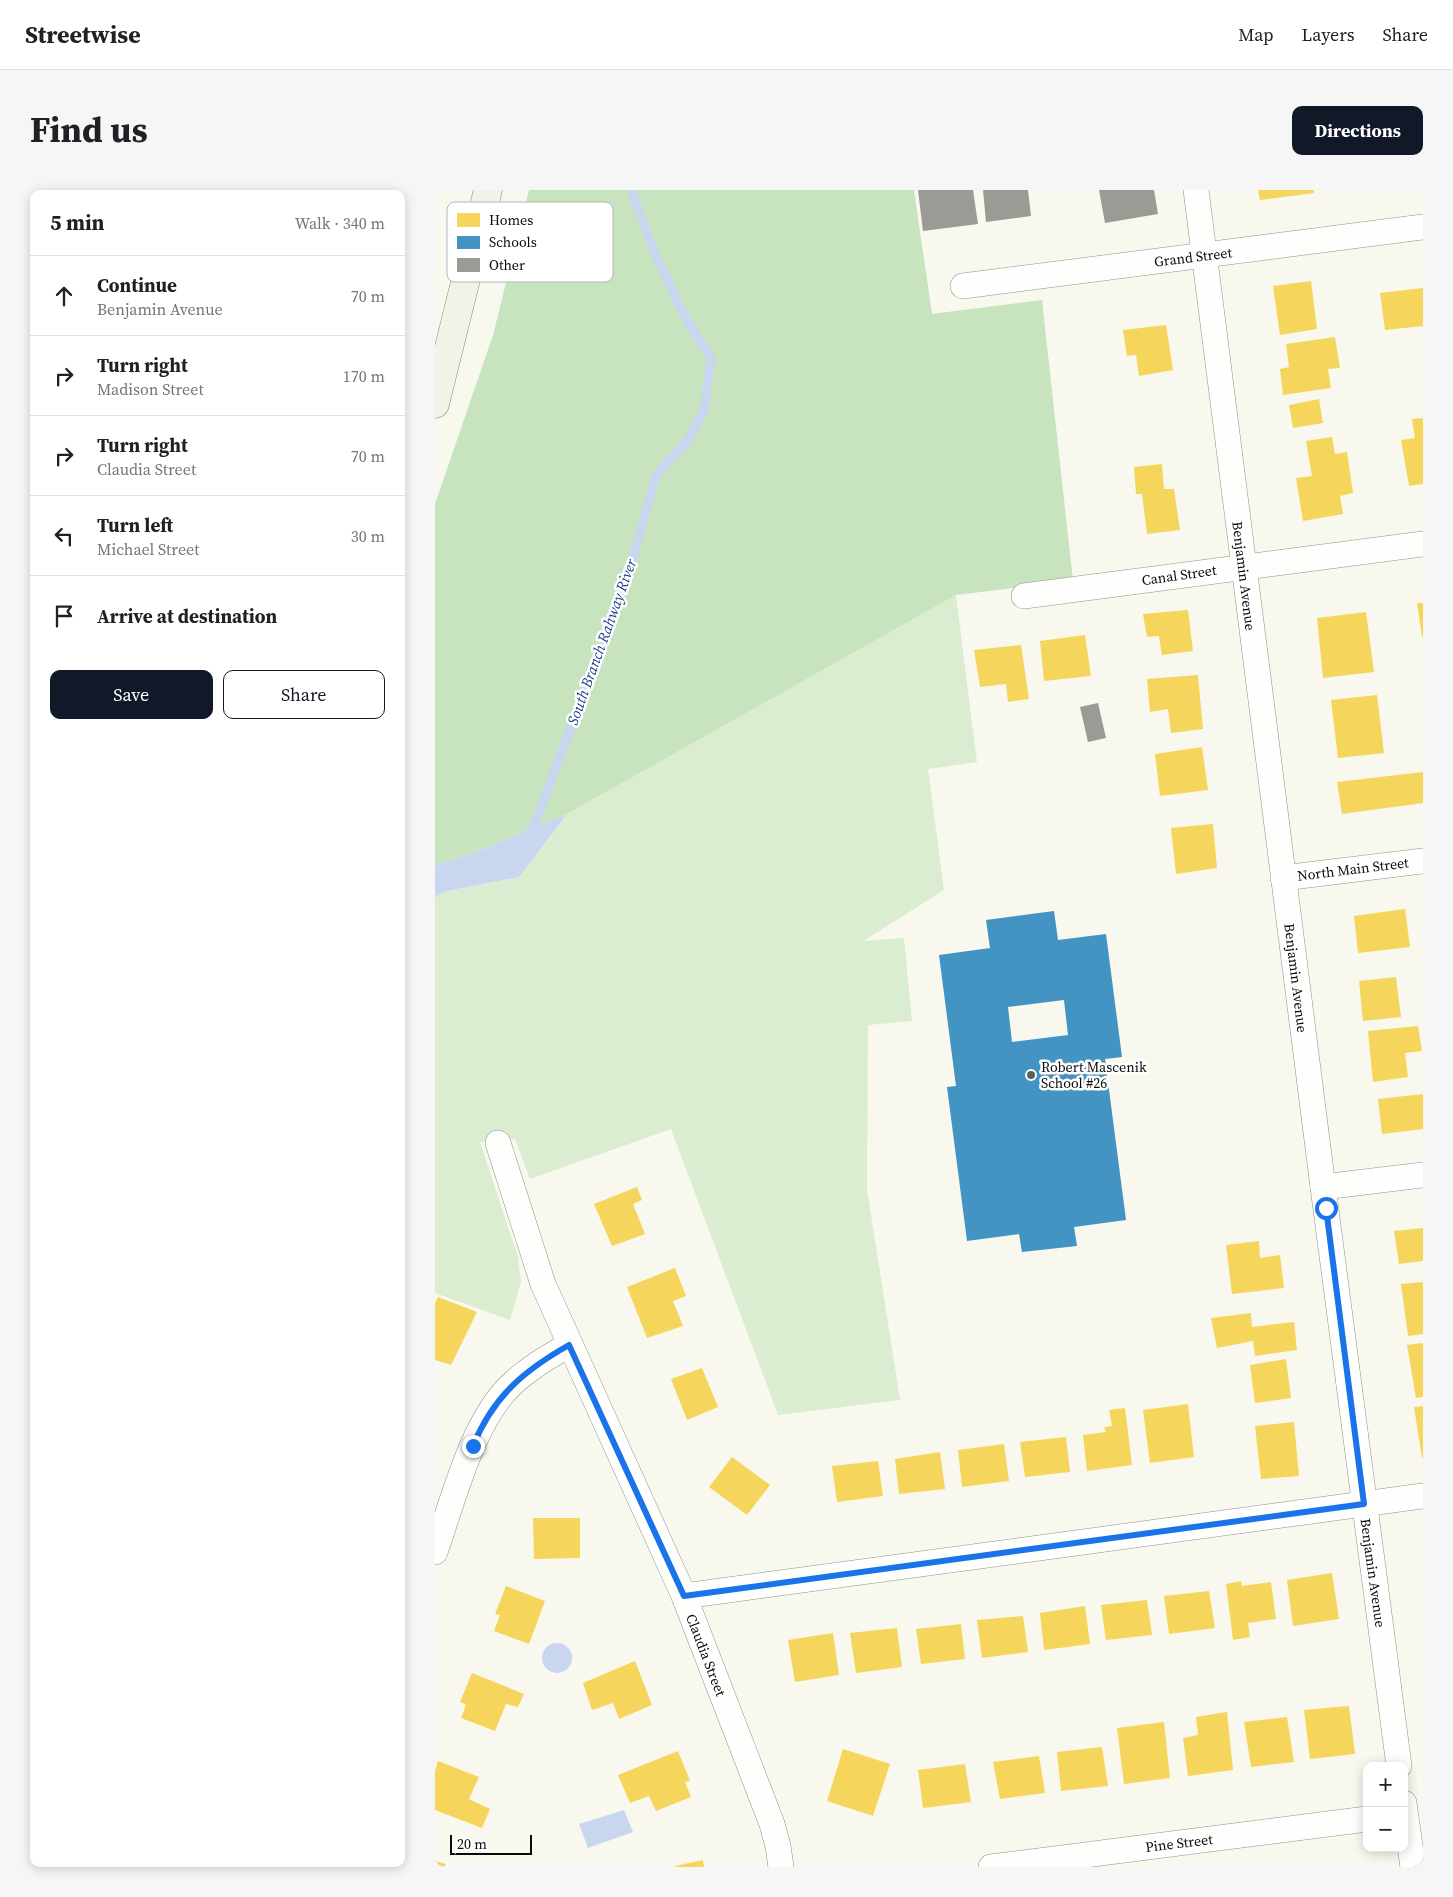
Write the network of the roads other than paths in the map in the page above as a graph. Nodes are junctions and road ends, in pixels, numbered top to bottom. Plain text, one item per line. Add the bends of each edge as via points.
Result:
1 (1196, 190) edge
2 (1423, 227) edge
3 (1204, 255) junction
4 (465, 282) edge
5 (963, 286) dead end
6 (435, 404) edge
7 (1423, 544) edge
8 (1243, 567) junction
9 (1024, 596) dead end
10 (1423, 861) edge
11 (1283, 878) junction
12 (498, 1143) dead end
13 (1423, 1175) edge
14 (1323, 1188) junction
15 (569, 1345) junction
16 (1423, 1496) edge
17 (1364, 1504) junction
18 (435, 1552) edge
19 (684, 1596) junction
20 (1398, 1762) edge
21 (1363, 1820) edge
22 (1408, 1832) edge
23 (1157, 1857) edge
24 (781, 1867) edge
25 (991, 1867) edge
26 (1413, 1867) edge

1 - 3 street, Benjamin Avenue
2 - 3 street, Grand Street
3 - 5 street, Grand Street
3 - 8 street, Benjamin Avenue
4 - 6 street
7 - 8 street, Canal Street
8 - 9 street, Canal Street
8 - 11 street, Benjamin Avenue
10 - 11 street, North Main Street
11 - 14 street, Benjamin Avenue
12 - 15 street, Claudia Street via 543,1284
13 - 14 street
14 - 17 street, Benjamin Avenue
15 - 18 street via 539,1362 499,1399 480,1429
15 - 19 street, Claudia Street
16 - 17 street
17 - 19 street
17 - 20 street, Benjamin Avenue
19 - 24 street, Claudia Street via 772,1824
21 - 23 street, Pine Street
22 - 26 street
23 - 25 street, Pine Street

